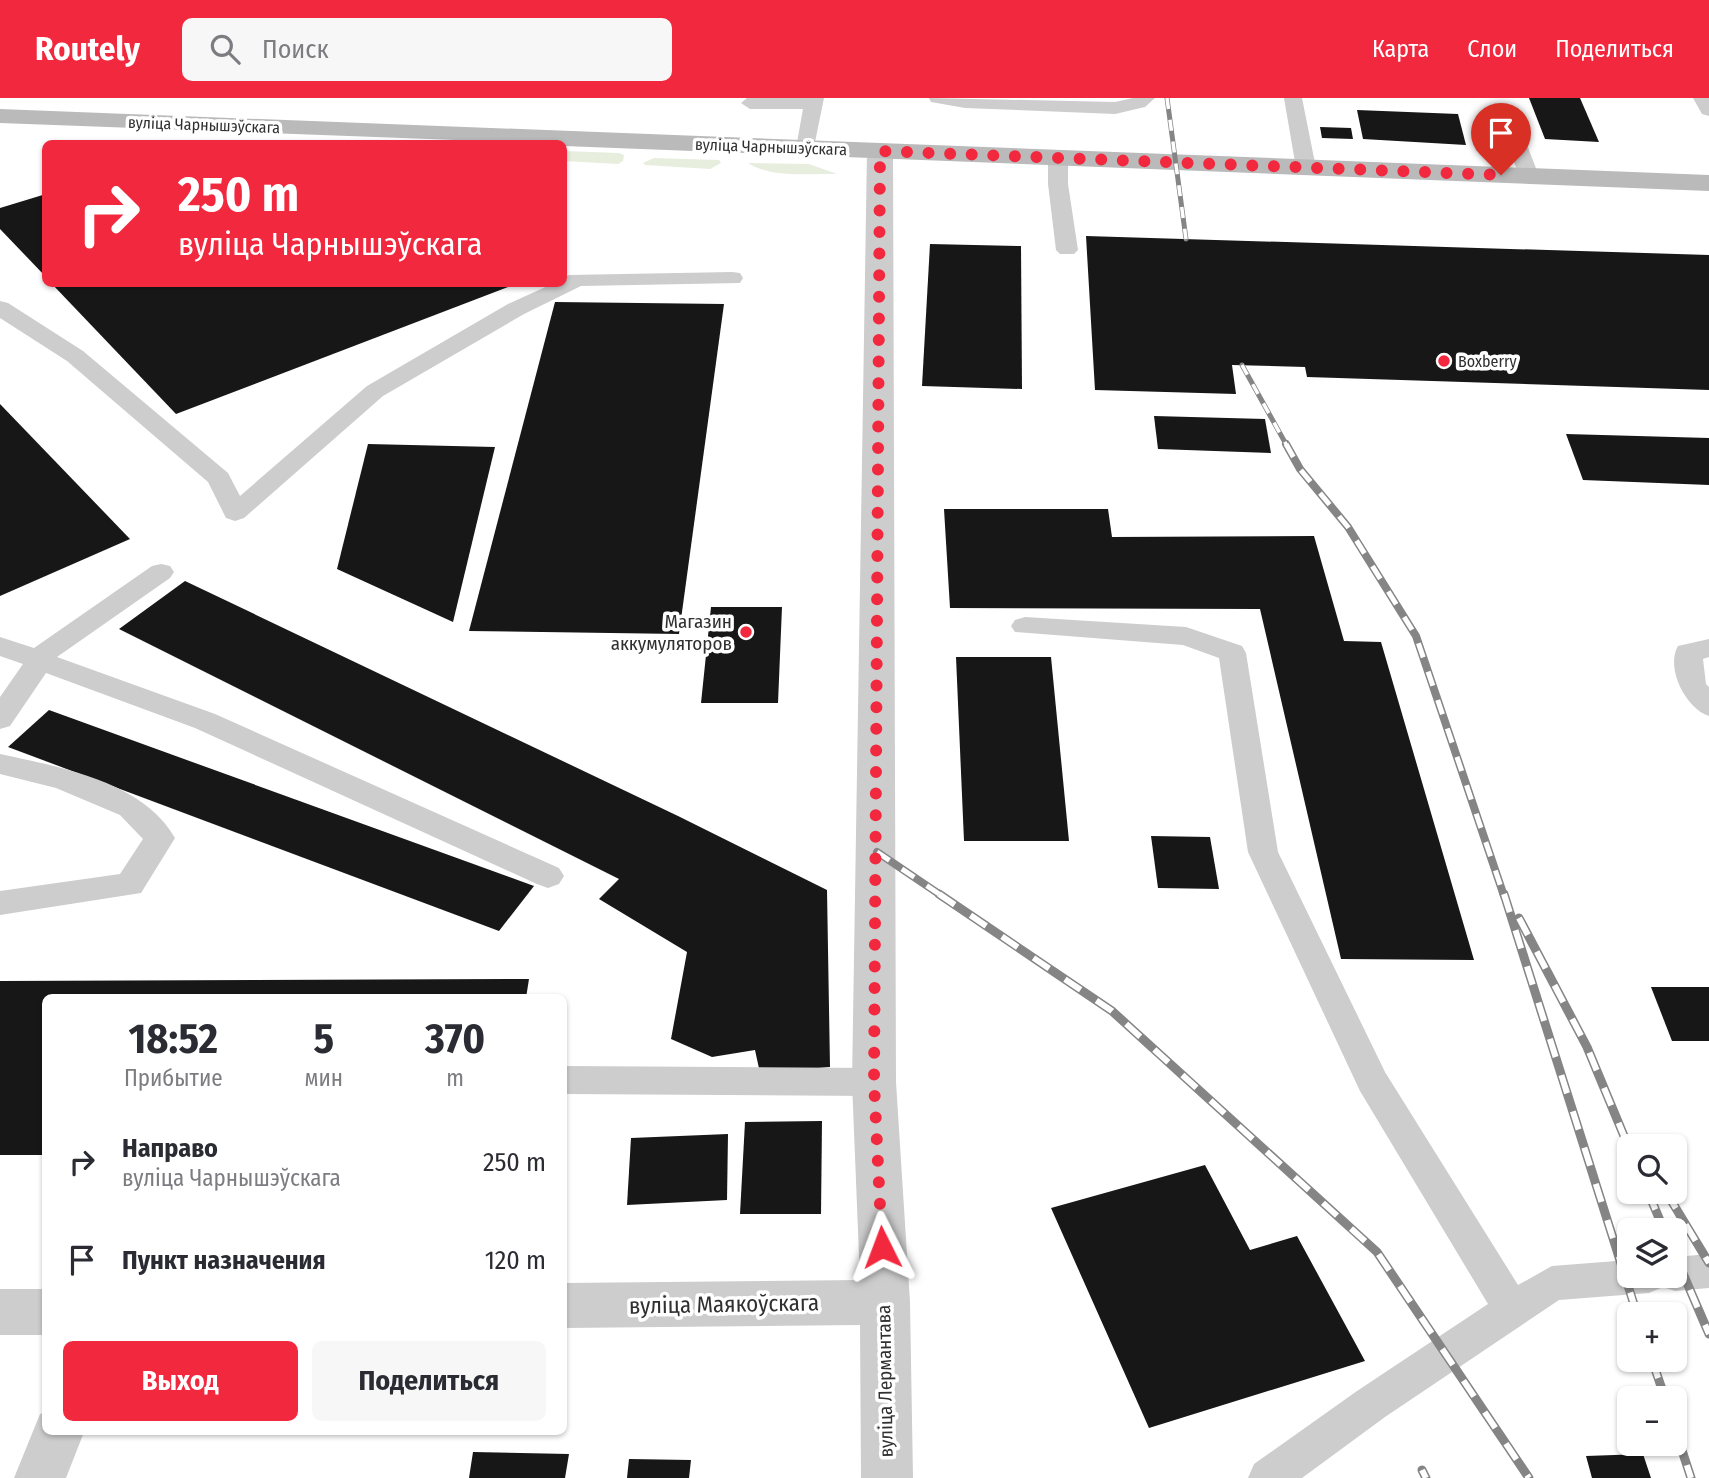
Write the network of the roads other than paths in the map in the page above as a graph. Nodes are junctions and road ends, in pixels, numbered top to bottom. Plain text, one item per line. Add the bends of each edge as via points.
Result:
1 (938, 98) edge
2 (1146, 98) edge
3 (1293, 98) edge
4 (1702, 98) edge
5 (815, 101) edge
6 (750, 103) dead end
7 (1709, 110) edge
8 (1506, 114) dead end
9 (0, 116) edge
10 (806, 148) junction
11 (880, 151) junction
12 (1058, 158) junction
13 (1306, 167) junction
14 (1529, 176) junction
15 (1709, 183) edge
16 (1067, 250) dead end
17 (732, 278) dead end
18 (567, 285) edge
19 (563, 287) edge
20 (0, 308) edge
21 (161, 572) dead end
22 (1025, 626) dead end
23 (0, 646) edge
24 (1709, 648) edge
25 (40, 660) junction
26 (1709, 706) edge
27 (0, 719) edge
28 (0, 764) edge
29 (548, 876) dead end
30 (0, 903) edge
31 (567, 1080) edge
32 (874, 1082) junction
33 (1709, 1271) edge
34 (1687, 1273) edge
35 (1617, 1278) edge
36 (885, 1303) junction
37 (567, 1306) edge
38 (1512, 1310) junction
39 (0, 1312) edge
40 (42, 1312) edge
41 (57, 1435) edge
42 (40, 1478) edge
43 (887, 1478) edge
44 (1268, 1478) edge

1 - 2 lane via 1115,107
3 - 13 lane
4 - 7 lane
5 - 6 lane
5 - 10 lane
8 - 14 lane
9 - 10 main road, вуліца Чарнышэўскага
10 - 11 main road, вуліца Чарнышэўскага
11 - 12 main road, вуліца Чарнышэўскага
11 - 32 street, вуліца Лермантава
12 - 13 main road, вуліца Чарнышэўскага
12 - 16 lane
13 - 14 main road, вуліца Чарнышэўскага
14 - 15 main road, вуліца Чарнышэўскага
17 - 18 lane via 577,280
19 - 20 lane via 375,391 235,513 219,478 75,356
21 - 25 lane via 46,651
22 - 38 lane via 1186,636 1232,653 1263,852 1372,1081
23 - 25 lane
24 - 26 lane via 1688,653 1692,686
25 - 27 lane
25 - 29 lane via 205,721
28 - 30 lane via 63,779 131,807 160,838 130,885
31 - 32 lane
32 - 36 street, вуліца Лермантава
33 - 34 lane
35 - 38 lane via 1552,1283
36 - 37 street, вуліца Маякоўскага
36 - 43 street, вуліца Лермантава
38 - 44 lane
39 - 40 street
41 - 42 street

